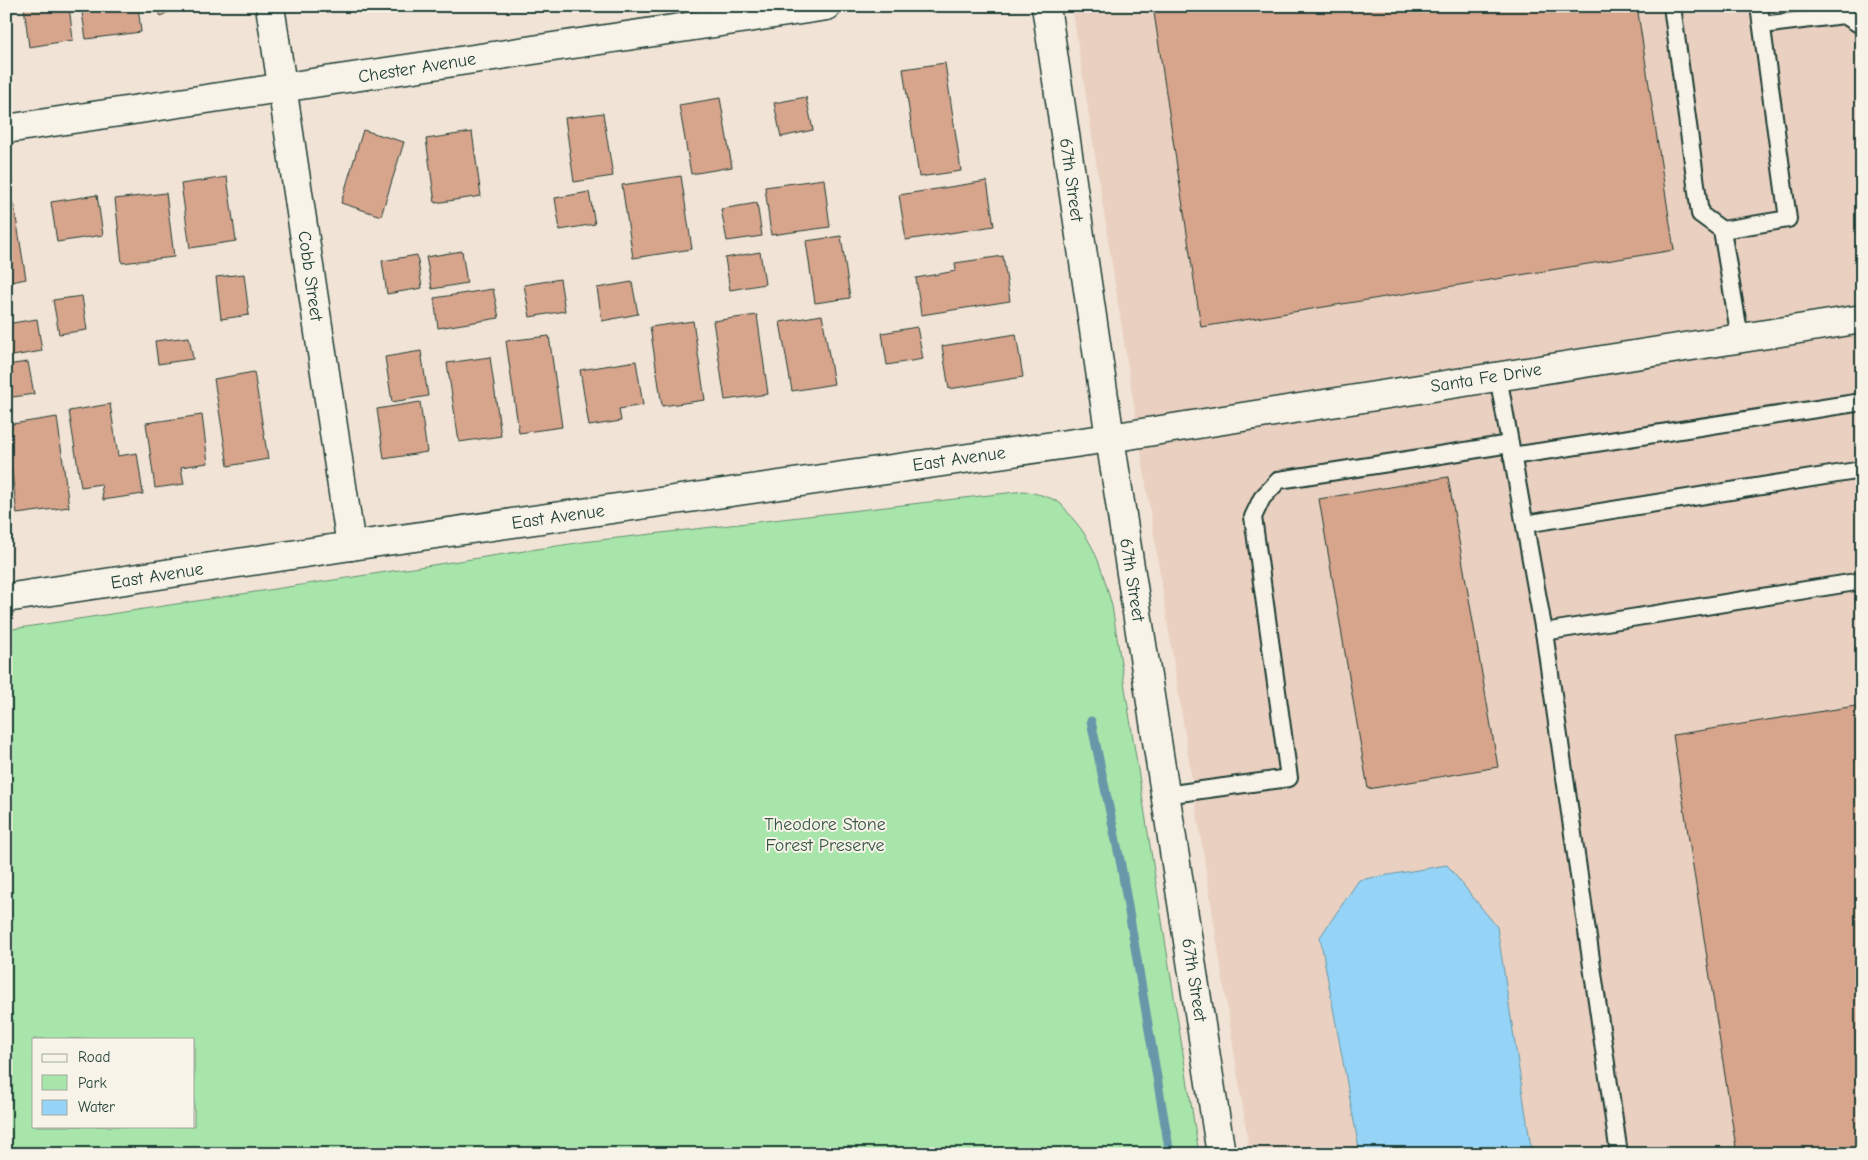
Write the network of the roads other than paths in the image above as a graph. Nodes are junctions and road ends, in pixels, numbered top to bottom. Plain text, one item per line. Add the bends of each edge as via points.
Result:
1 (270, 6) edge
2 (827, 6) edge
3 (1046, 6) edge
4 (1672, 6) edge
5 (1759, 6) edge
6 (1762, 25) junction
7 (1862, 26) edge
8 (282, 88) junction
9 (6, 129) edge
10 (1722, 230) junction
11 (1862, 319) edge
12 (1740, 338) junction
13 (1498, 376) junction
14 (1862, 402) edge
15 (1110, 438) junction
16 (1511, 450) junction
17 (1862, 470) edge
18 (1525, 524) junction
19 (351, 546) junction
20 (1862, 581) edge
21 (6, 598) edge
22 (1544, 632) junction
23 (1165, 796) junction
24 (1221, 1154) edge
25 (1618, 1154) edge

1 - 8 street, Cobb Street
2 - 8 street, Chester Avenue
3 - 15 street, 67th Street
4 - 10 lane via 1700,214
5 - 6 lane
6 - 7 lane via 1844,15
6 - 10 lane via 1788,219
8 - 9 street, Chester Avenue
8 - 19 street, Cobb Street
10 - 12 lane
11 - 12 street, Santa Fe Drive
12 - 13 street, Santa Fe Drive
13 - 15 street, Santa Fe Drive
13 - 16 lane
14 - 16 lane
15 - 19 street, East Avenue
15 - 23 street, 67th Street
16 - 18 lane
16 - 23 lane via 1279,480 1262,498 1253,518 1289,778
17 - 18 lane
18 - 22 lane
19 - 21 street, East Avenue
20 - 22 lane
22 - 25 lane
23 - 24 street, 67th Street

